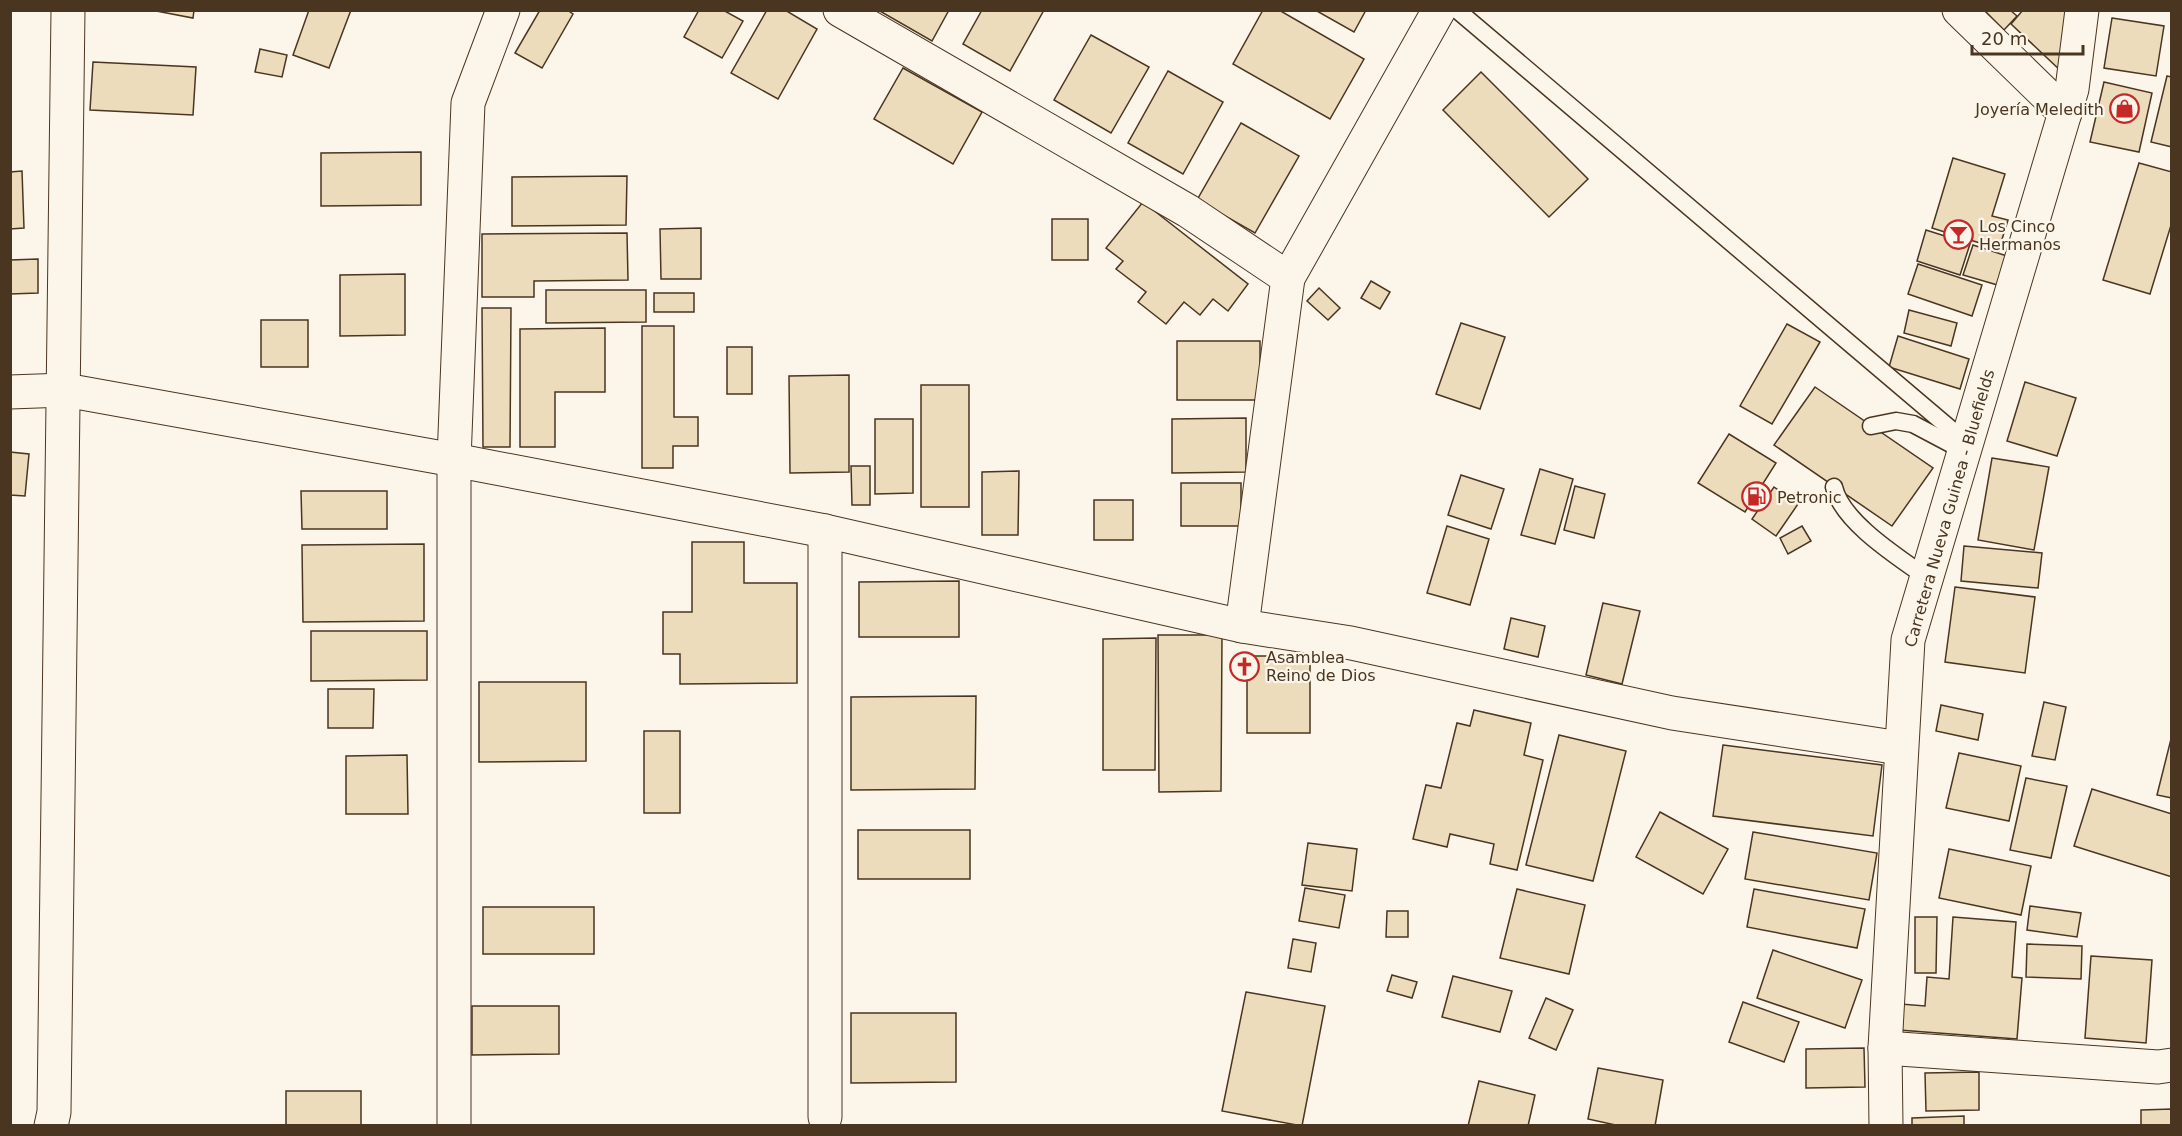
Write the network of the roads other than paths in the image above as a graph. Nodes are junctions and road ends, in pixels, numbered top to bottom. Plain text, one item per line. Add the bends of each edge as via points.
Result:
1 (68, 10) edge
2 (503, 10) edge
3 (840, 10) edge
4 (1439, 10) edge
5 (1457, 10) edge
6 (1959, 10) edge
7 (2082, 10) edge
8 (2065, 113) junction
9 (1288, 278) junction
10 (10, 382) edge
11 (65, 390) junction
12 (10, 392) edge
13 (1871, 426) dead end
14 (1965, 446) junction
15 (454, 460) junction
16 (1834, 487) dead end
17 (825, 531) junction
18 (1926, 577) junction
19 (1242, 626) junction
20 (1900, 748) junction
21 (1885, 1048) junction
22 (2172, 1065) edge
23 (825, 1117) dead end
24 (51, 1125) edge
25 (454, 1125) edge
26 (1886, 1125) edge

1 - 11 main road
2 - 15 main road via 468,102
3 - 9 main road via 1188,211
4 - 9 main road
5 - 14 lane
6 - 8 main road
7 - 8 main road, Carretera Nueva Guinea - Bluefields
8 - 14 main road, Carretera Nueva Guinea - Bluefields
9 - 19 main road
10 - 11 main road
11 - 12 main road
11 - 15 main road
11 - 24 main road
13 - 14 lane via 1896,421 1913,424
14 - 18 main road, Carretera Nueva Guinea - Bluefields
15 - 17 main road
15 - 25 main road
16 - 18 lane via 1837,497 1869,536
17 - 19 main road
17 - 23 main road
18 - 20 main road, Carretera Nueva Guinea - Bluefields via 1908,640
19 - 20 main road via 1351,643 1672,713
20 - 21 main road, Carretera Nueva Guinea - Bluefields
21 - 22 main road
21 - 26 main road, Carretera Nueva Guinea - Bluefields

